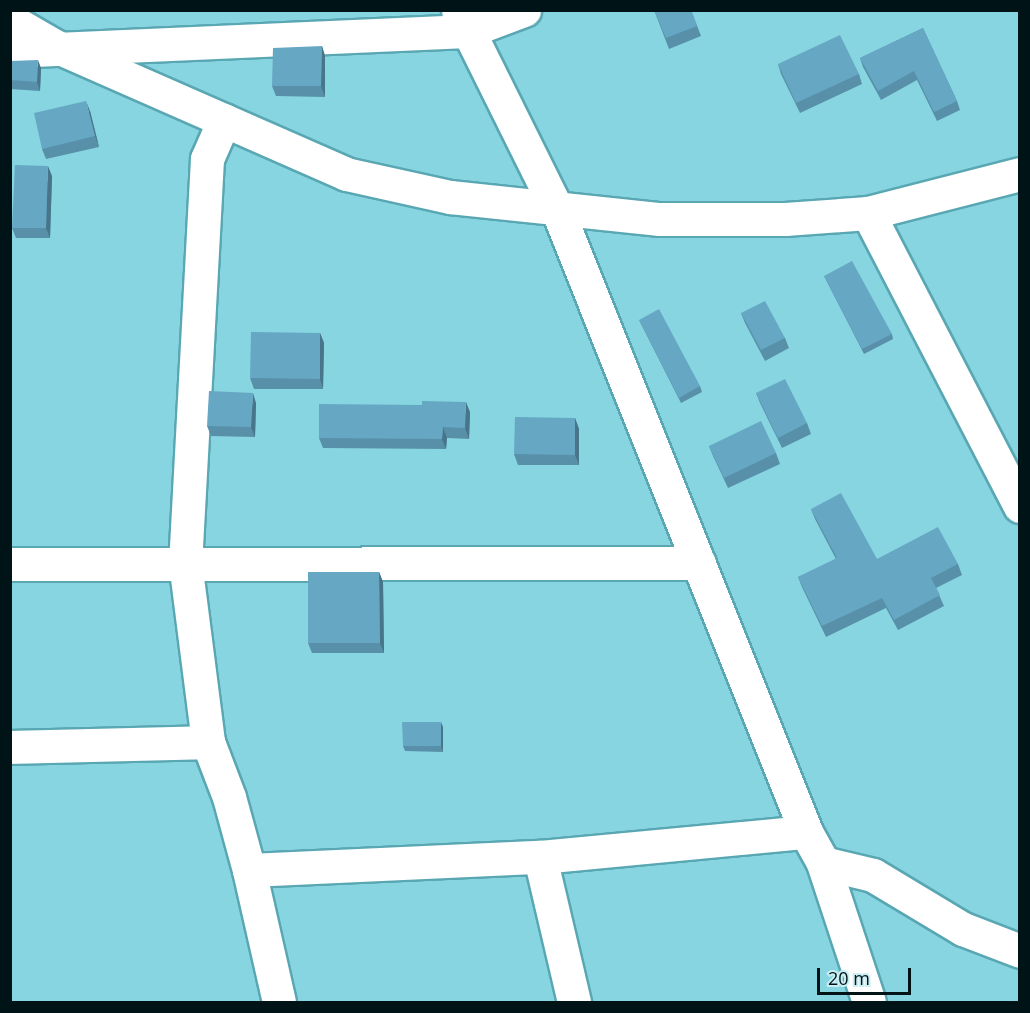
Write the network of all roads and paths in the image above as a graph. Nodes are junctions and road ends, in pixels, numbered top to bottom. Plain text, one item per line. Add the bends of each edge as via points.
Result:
1 (525, 10) edge
2 (10, 20) edge
3 (463, 21) edge
4 (55, 46) junction
5 (10, 51) edge
6 (224, 120) junction
7 (1020, 174) edge
8 (557, 209) junction
9 (868, 213) junction
10 (1007, 450) edge
11 (1020, 506) edge
12 (185, 562) junction
13 (699, 563) junction
14 (10, 564) edge
15 (208, 742) junction
16 (10, 747) edge
17 (806, 831) junction
18 (540, 857) junction
19 (824, 863) junction
20 (249, 870) junction
21 (1020, 951) edge
22 (279, 1002) edge
23 (574, 1002) edge
24 (869, 1002) edge

1 - 3 street
2 - 4 street
3 - 4 street
3 - 8 street
4 - 5 street
4 - 6 street
6 - 8 street via 346,174 450,197
6 - 12 street via 207,159
7 - 9 street
8 - 9 street via 660,219 785,219
8 - 13 street
9 - 10 street
10 - 11 street
12 - 13 street
12 - 14 street
12 - 15 street
13 - 17 street
15 - 16 street
15 - 20 street via 229,797
17 - 18 street
17 - 19 street
18 - 20 street
18 - 23 street
19 - 21 street via 873,875 963,930
19 - 24 street
20 - 22 street

